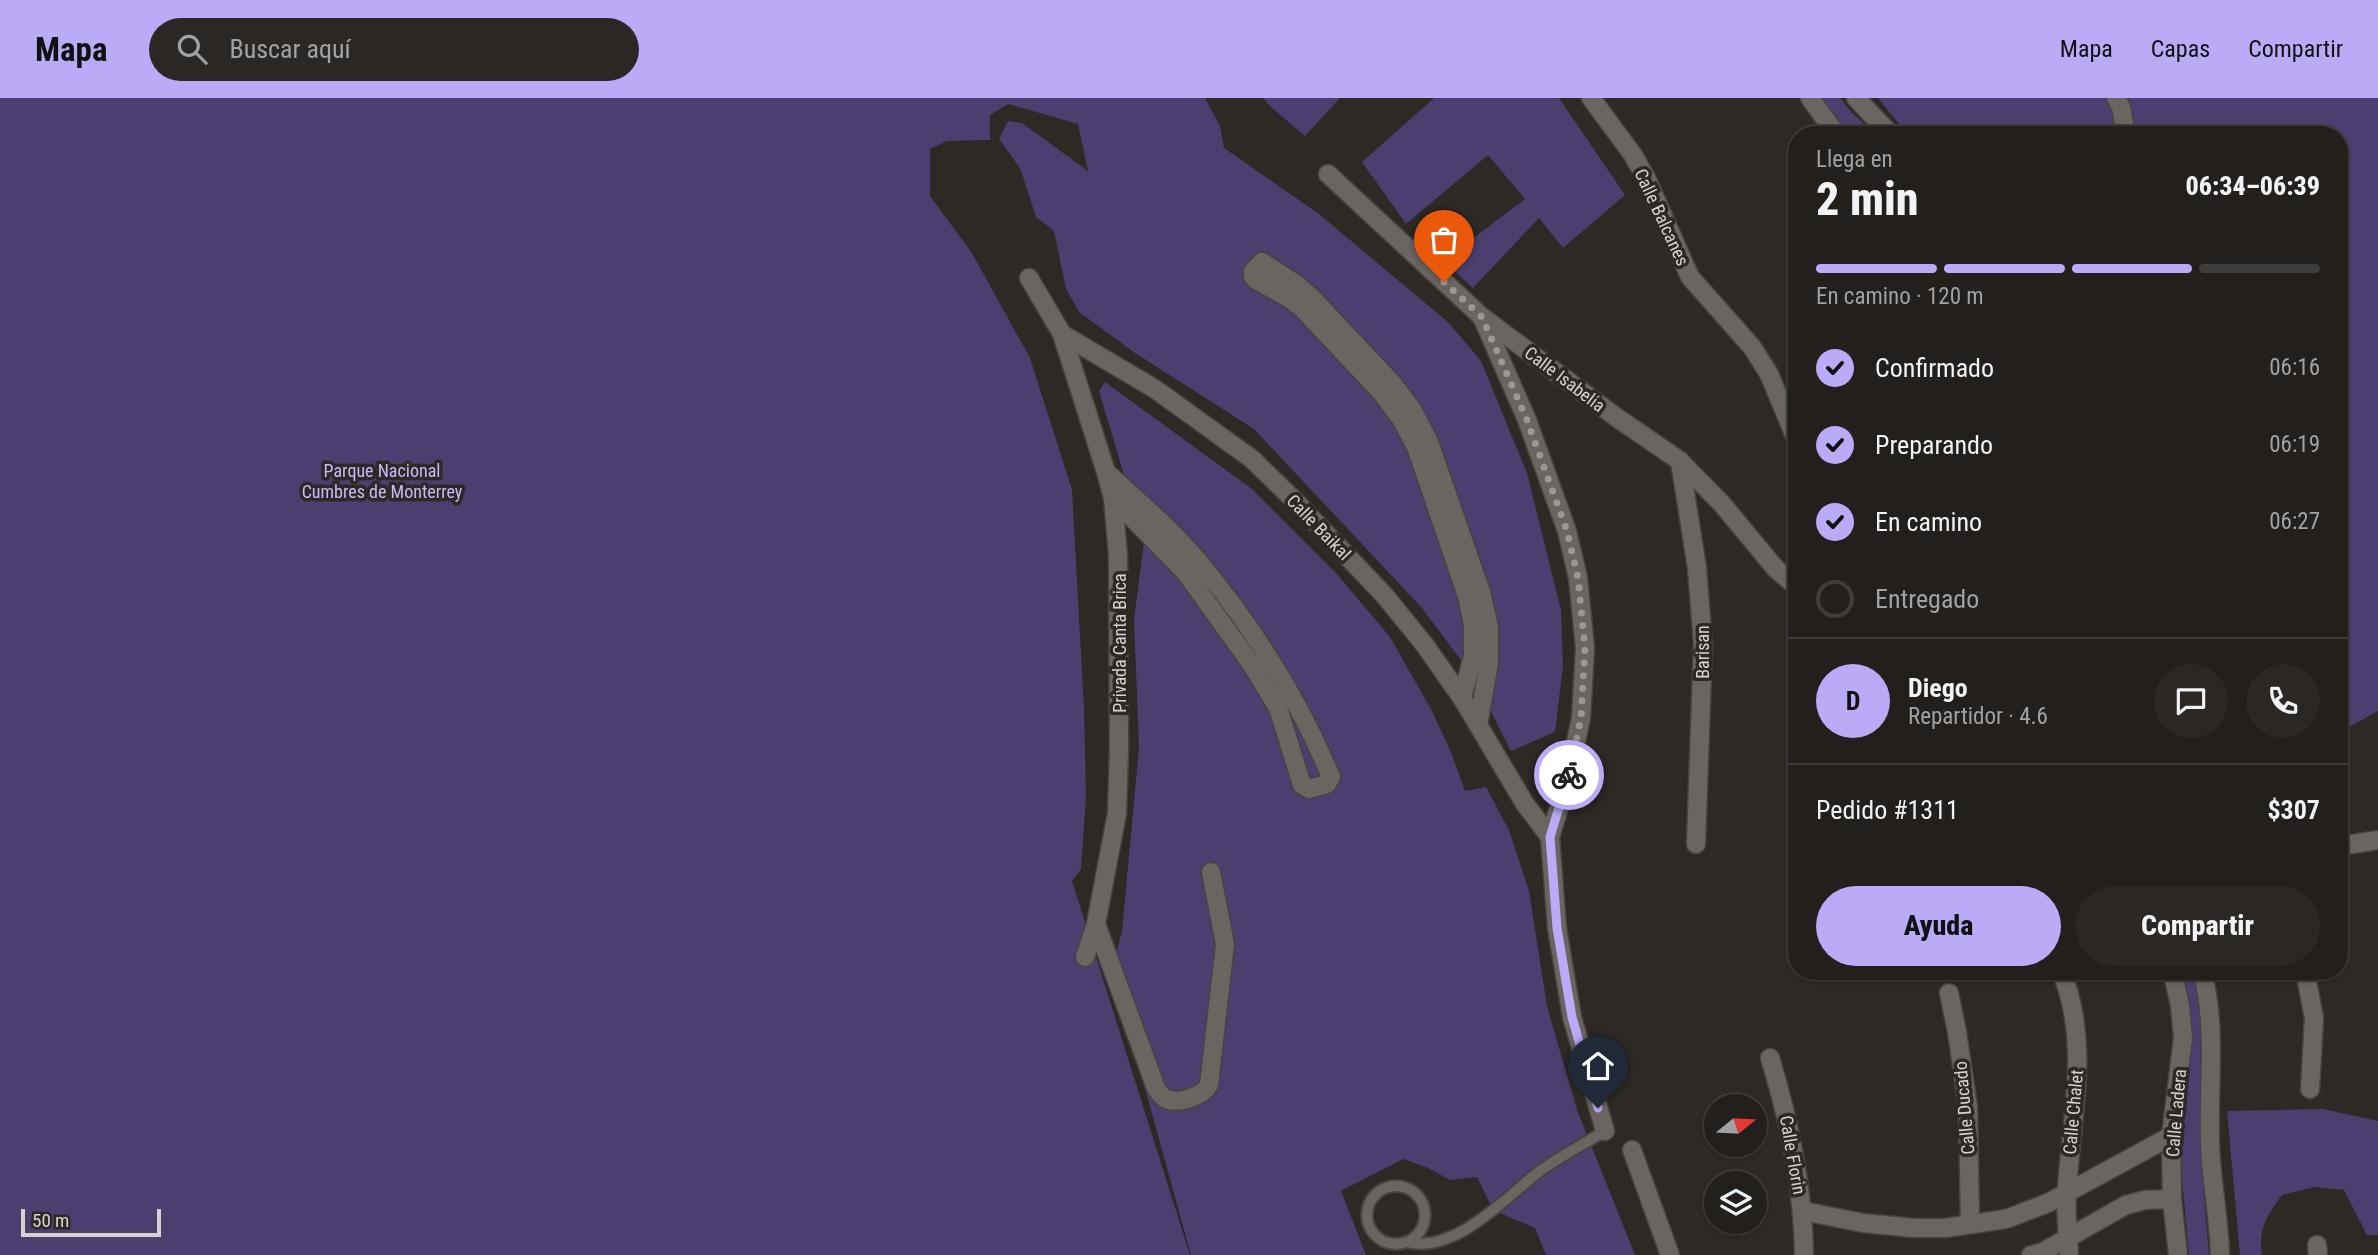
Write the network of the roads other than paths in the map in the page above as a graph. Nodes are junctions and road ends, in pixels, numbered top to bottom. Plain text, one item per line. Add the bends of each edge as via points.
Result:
1 (1591, 98) edge
2 (1810, 98) edge
3 (1856, 98) edge
4 (2116, 98) edge
5 (1830, 126) edge
6 (1882, 126) edge
7 (2124, 126) edge
8 (1328, 174) dead end
9 (1029, 278) dead end
10 (1482, 317) junction
11 (1062, 334) junction
12 (1788, 419) edge
13 (1680, 461) junction
14 (1106, 472) junction
15 (1113, 498) junction
16 (1788, 579) edge
17 (1462, 698) junction
18 (1478, 725) junction
19 (1550, 837) junction
20 (2378, 840) edge
21 (1696, 844) dead end
22 (2348, 845) edge
23 (1211, 872) dead end
24 (1096, 924) junction
25 (1085, 957) dead end
26 (2064, 980) edge
27 (2174, 980) edge
28 (2204, 980) edge
29 (2307, 980) edge
30 (1948, 993) dead end
31 (1770, 1058) dead end
32 (2310, 1089) dead end
33 (1605, 1130) joint
34 (2171, 1136) junction
35 (1632, 1150) dead end
36 (2066, 1193) junction
37 (2172, 1199) junction
38 (1803, 1211) junction
39 (1969, 1224) junction
40 (1407, 1242) junction
41 (2068, 1246) edge
42 (1670, 1255) edge
43 (1806, 1255) edge
44 (2031, 1255) edge
45 (2178, 1255) edge
46 (2221, 1255) edge

1 - 12 street, Calle Balcanes via 1637,163 1690,277 1752,347
2 - 5 street
3 - 6 street
4 - 7 street
8 - 10 street, Calle Isabelia
9 - 11 street, Calle Baikal
10 - 13 street, Calle Isabelia
10 - 19 street via 1523,410 1567,531 1583,609 1581,718
11 - 14 street, Privada Canta Brica
11 - 17 street, Calle Baikal via 1155,389 1252,459 1385,596
13 - 16 street, Calle Isabelia
13 - 21 street, Barisan via 1697,568 1703,645
14 - 15 street, Privada Canta Brica
14 - 15 street via 1172,532 1234,610 1310,729 1331,777 1327,784 1309,789 1302,785 1278,708 1252,665 1186,573
15 - 24 street, Privada Canta Brica via 1119,591 1117,813
17 - 18 street, Calle Baikal
17 - 18 street via 1473,656 1473,625 1416,447 1381,392 1311,317 1256,280 1253,271 1262,262 1312,298 1392,383 1429,442 1489,626 1489,663
18 - 19 street, Calle Baikal
19 - 33 street via 1557,928 1572,1017
20 - 22 street
23 - 24 street via 1225,944 1209,1085 1197,1097 1171,1100 1156,1088
24 - 25 street, Privada Canta Brica
26 - 36 street, Calle Chalet via 2076,1020 2078,1070
27 - 34 street, Calle Ladera via 2183,1038
28 - 46 street, Calle Ladera via 2210,1145
29 - 32 street via 2314,1018
30 - 39 street, Calle Ducado via 1968,1107
31 - 38 street, Calle Florin via 1794,1148
33 - 40 lane via 1539,1172 1489,1222 1459,1243 1433,1251
34 - 36 street
34 - 37 street, Calle Ladera
35 - 42 street
36 - 39 street via 2006,1219
36 - 41 street, Calle Chalet
37 - 41 street via 2126,1205
37 - 45 street, Calle Ladera
38 - 39 street via 1914,1228
38 - 43 street, Calle Florin
40 - 40 lane via 1421,1231 1423,1204 1403,1186 1385,1188 1367,1208 1368,1226 1389,1244
41 - 44 street

